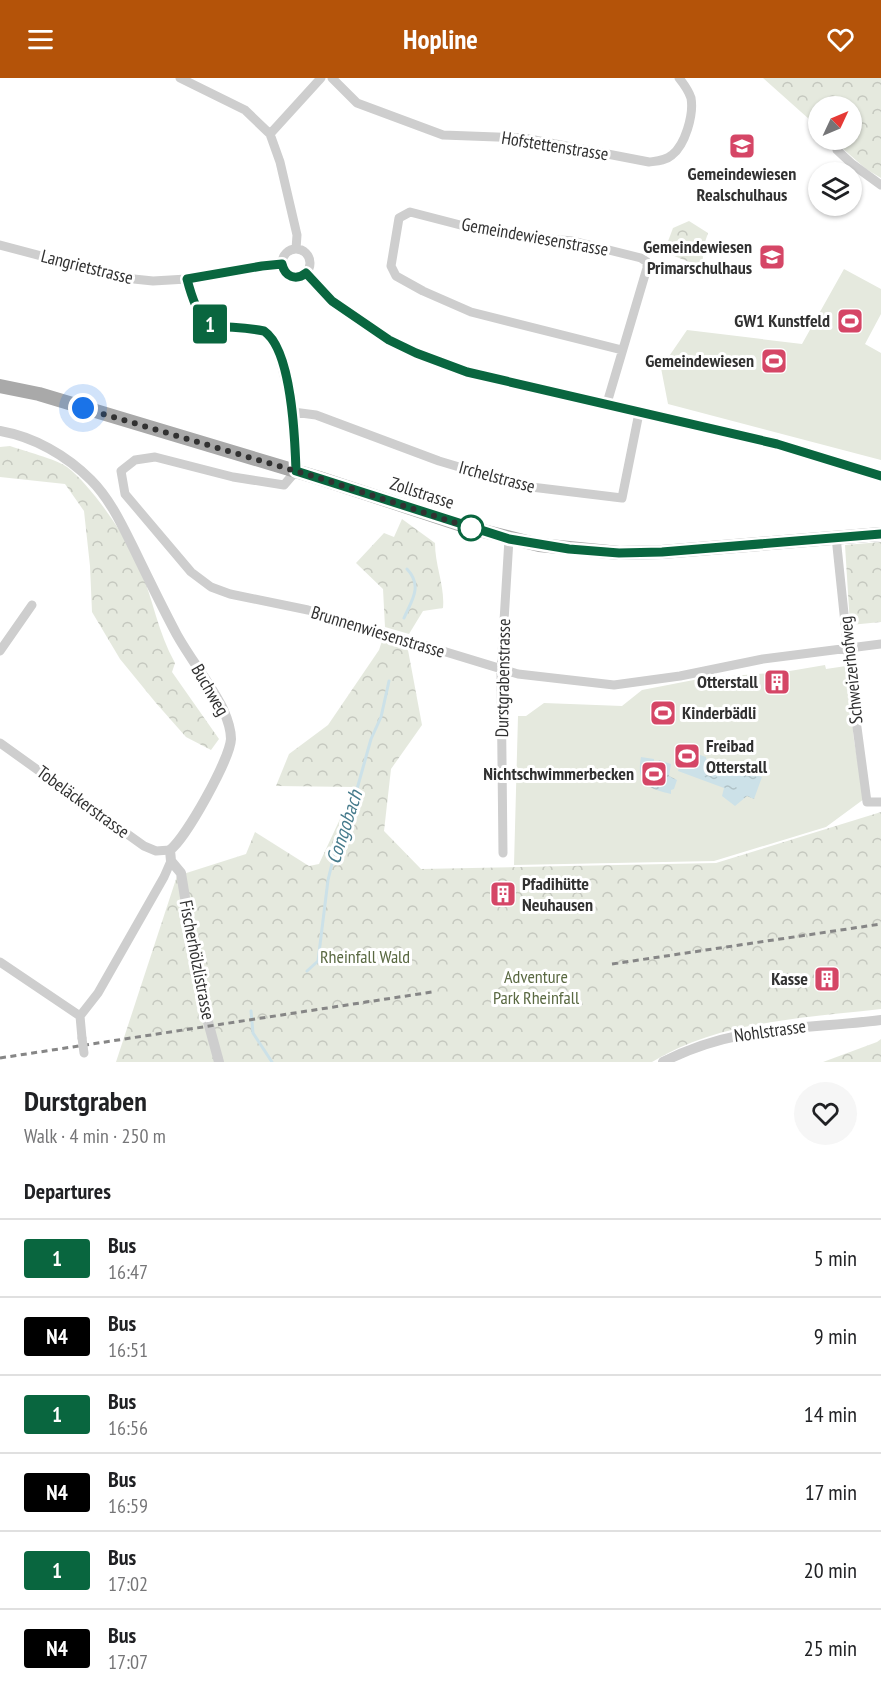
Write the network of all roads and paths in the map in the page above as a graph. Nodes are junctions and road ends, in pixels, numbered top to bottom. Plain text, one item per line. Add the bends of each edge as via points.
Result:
1 (180, 78) edge
2 (321, 78) edge
3 (332, 78) edge
4 (679, 78) edge
5 (270, 134) junction
6 (837, 150) dead end
7 (881, 184) edge
8 (0, 245) edge
9 (296, 249) junction
10 (282, 264) junction
11 (306, 273) junction
12 (187, 279) junction
13 (622, 350) junction
14 (0, 386) edge
15 (607, 403) junction
16 (293, 412) junction
17 (639, 413) junction
18 (0, 431) edge
19 (296, 471) junction
20 (881, 476) edge
21 (881, 534) edge
22 (836, 537) junction
23 (509, 539) junction
24 (32, 605) dead end
25 (881, 644) edge
26 (848, 648) junction
27 (0, 651) edge
28 (501, 670) junction
29 (0, 743) edge
30 (881, 802) edge
31 (503, 853) dead end
32 (170, 856) junction
33 (0, 962) edge
34 (80, 1016) junction
35 (881, 1020) edge
36 (84, 1058) edge
37 (219, 1062) edge
38 (663, 1062) edge

1 - 5 street via 245,110
2 - 5 street
3 - 4 street, Hofstettenstrasse via 357,103 443,135 524,138 649,162 672,155 682,141 691,115 691,98
5 - 9 street via 297,235
6 - 7 street
8 - 12 street, Langrietstrasse via 124,278
9 - 10 street via 284,256
9 - 11 street via 308,256 310,265
10 - 11 street via 285,273 293,278
10 - 12 street, Langrietstrasse
11 - 15 street via 332,301 389,340 416,353 467,372
12 - 16 street via 199,315 205,321 213,326 258,330 276,343
13 - 13 street, Gemeindewiesenstrasse via 647,268 647,262 641,258 573,241 499,235 410,212 399,218 391,266 396,276 471,312
13 - 15 street
14 - 19 main road, Zollstrasse via 39,394
15 - 17 street
16 - 17 street, Irchelstrasse via 316,415 439,461 523,486 622,498
16 - 19 street
17 - 20 street via 777,444
18 - 32 street, Buchweg via 48,447 92,481 110,503 179,638 223,709 231,740 227,755
19 - 23 main road, Zollstrasse
19 - 28 street, Brunnenwiesenstrasse via 284,485 155,457 135,460 121,471 124,494 191,573 211,587 308,610
21 - 22 main road, Zollstrasse
22 - 23 main road, Zollstrasse via 619,553
22 - 26 street, Schweizerhofweg
23 - 28 street, Durstgrabenstrasse
24 - 27 street
25 - 26 street, Brunnenwiesenstrasse
26 - 28 street, Brunnenwiesenstrasse via 614,685
26 - 30 street, Schweizerhofweg via 867,802
28 - 31 street, Durstgrabenstrasse
29 - 32 street, Tobeläckerstrasse via 144,846
32 - 34 street, Buchweg via 164,877 98,993
32 - 37 street, Fischerhölzlistrasse via 181,873 201,996
33 - 34 street
34 - 36 street, bridge
35 - 38 street, Nohlstrasse via 751,1032 703,1044

